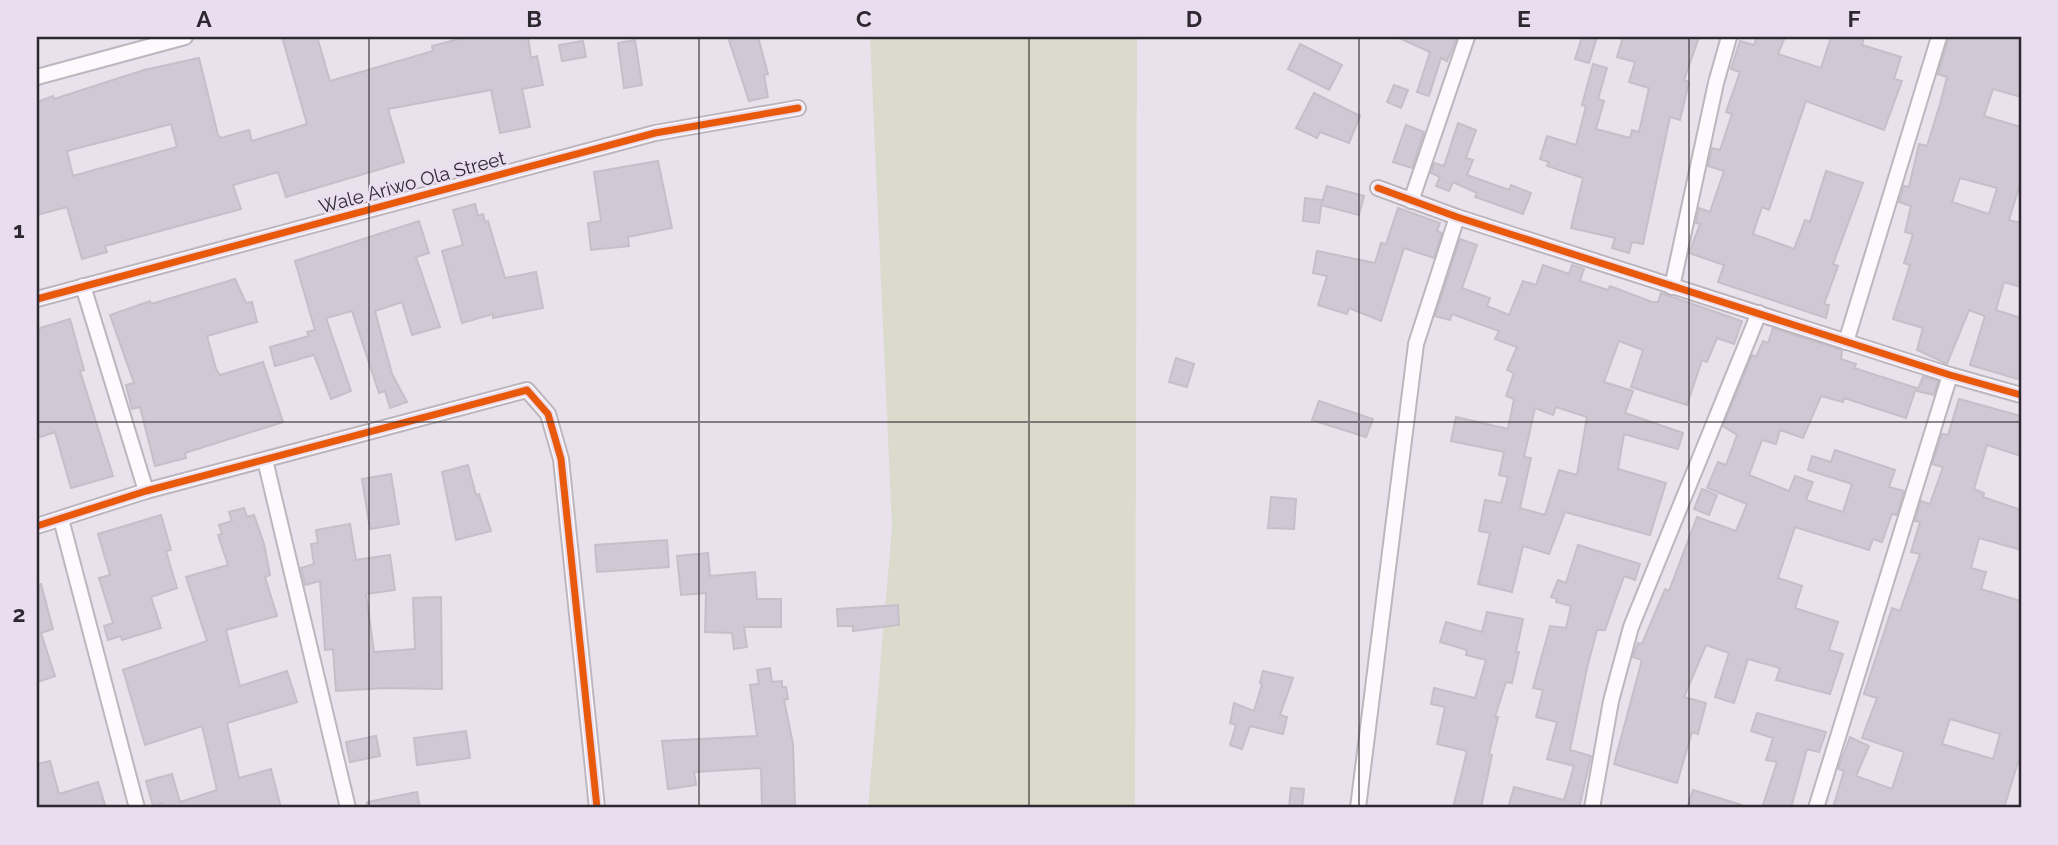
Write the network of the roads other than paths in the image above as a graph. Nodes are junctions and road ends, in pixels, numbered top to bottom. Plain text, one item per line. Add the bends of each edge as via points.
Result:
1 (185, 37) edge
2 (1467, 37) edge
3 (1729, 37) edge
4 (1939, 37) edge
5 (142, 43) edge
6 (37, 77) edge
7 (798, 108) dead end
8 (1378, 187) dead end
9 (1411, 201) junction
10 (1457, 218) junction
11 (83, 286) junction
12 (1672, 286) junction
13 (37, 299) edge
14 (1759, 313) junction
15 (1846, 342) junction
16 (1950, 375) junction
17 (2021, 395) edge
18 (265, 460) junction
19 (146, 491) junction
20 (61, 519) junction
21 (37, 526) edge
22 (137, 808) edge
23 (348, 808) edge
24 (597, 808) edge
25 (1359, 808) edge
26 (1592, 808) edge
27 (1816, 808) edge

1 - 5 street
2 - 9 street
3 - 12 street
4 - 15 street
5 - 6 street
7 - 11 street, Wale Ariwo Ola Street via 655,133
8 - 9 street
9 - 10 street
10 - 12 street
10 - 25 street via 1416,344
11 - 13 street, Wale Ariwo Ola Street
11 - 19 street
12 - 14 street
14 - 15 street
14 - 26 street via 1632,627 1611,701
15 - 16 street
16 - 17 street
16 - 27 street
18 - 19 street
18 - 23 street
18 - 24 street via 527,390 548,414 561,459
19 - 20 street
20 - 21 street
20 - 22 street

